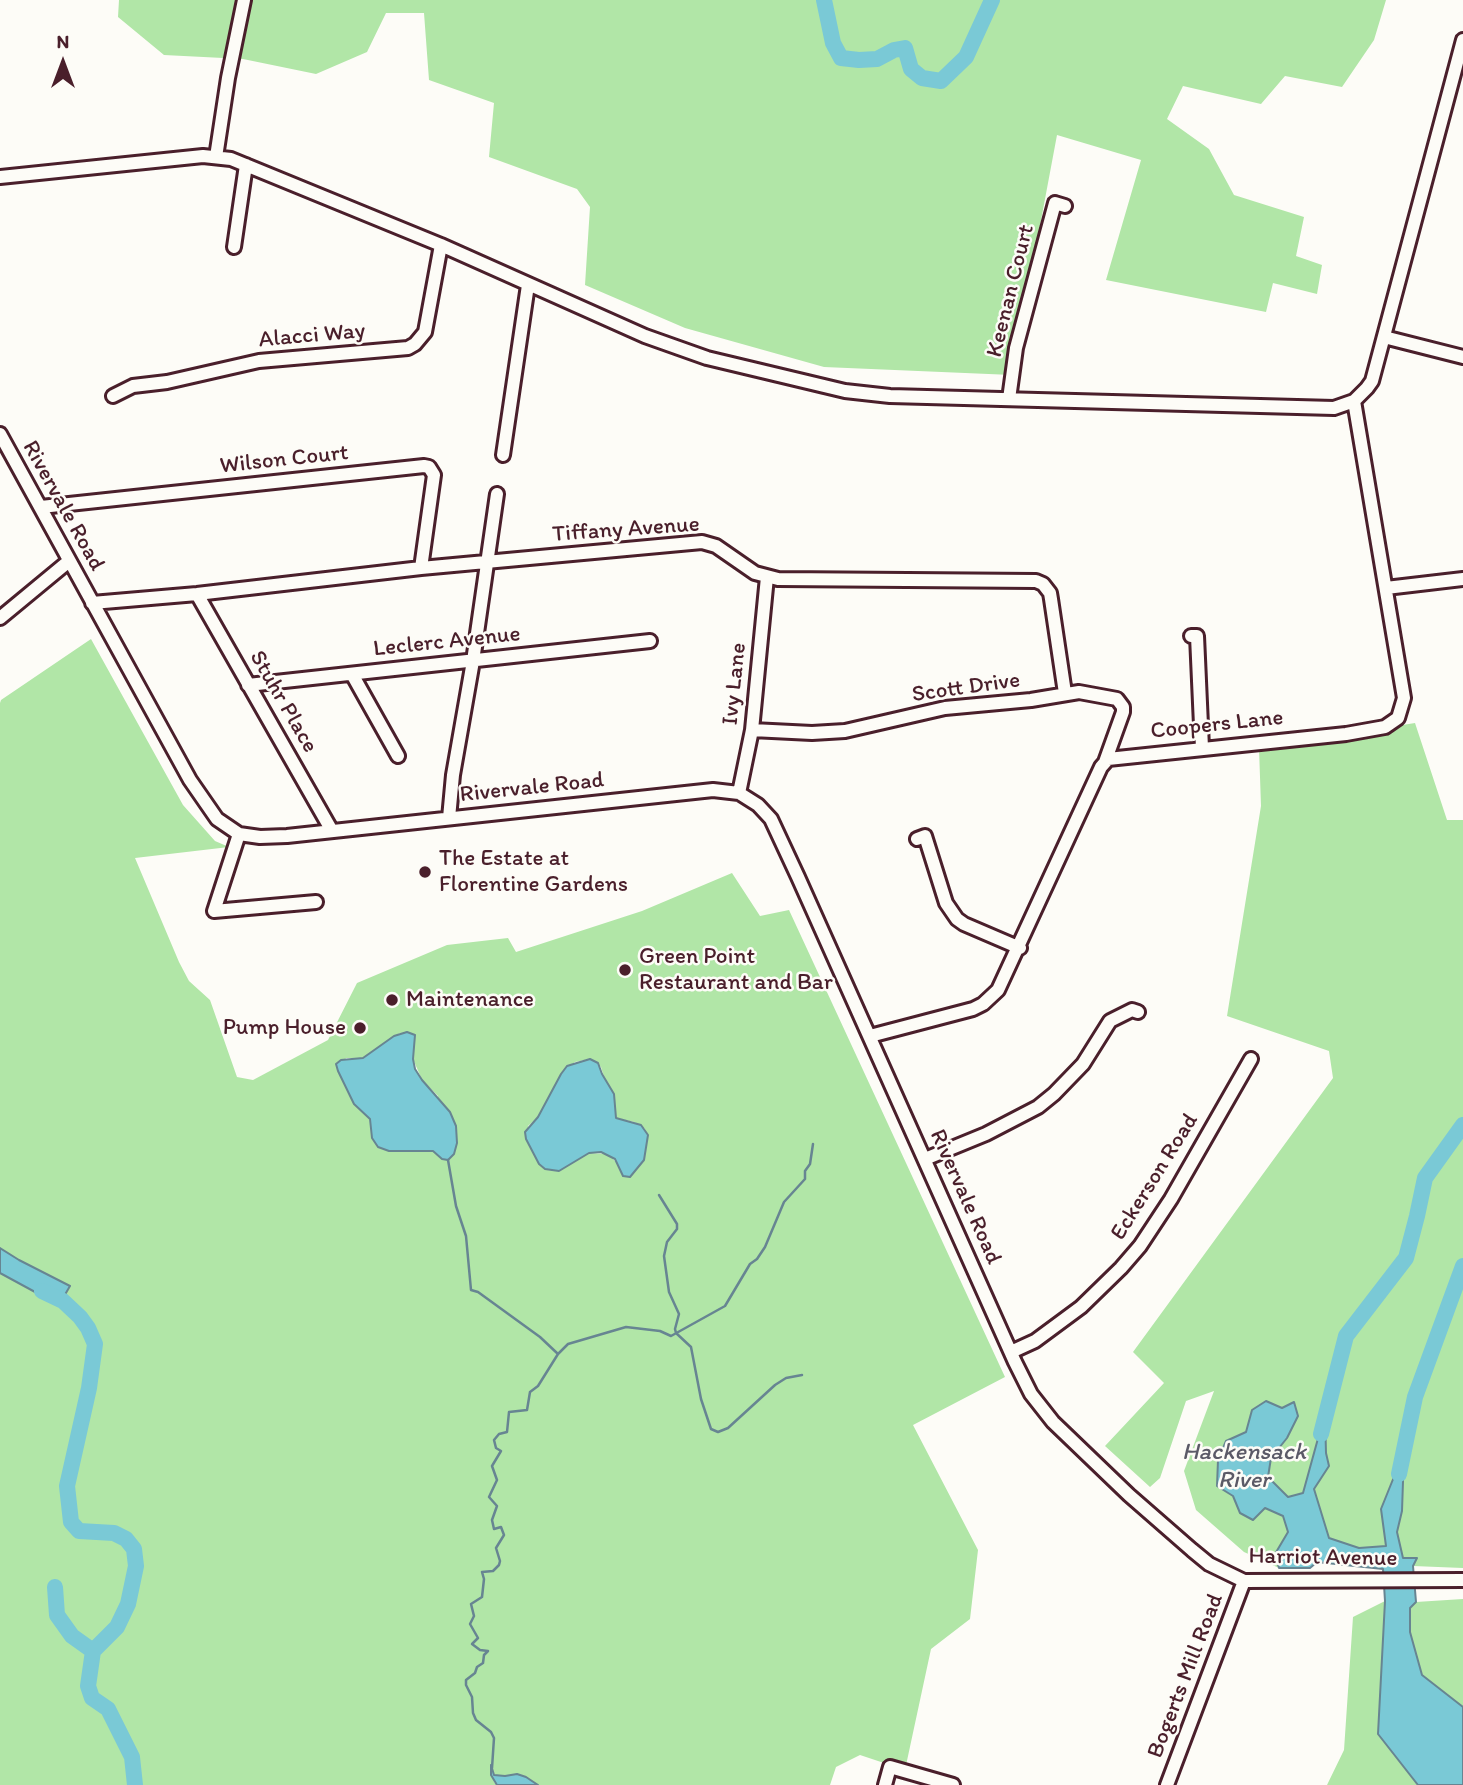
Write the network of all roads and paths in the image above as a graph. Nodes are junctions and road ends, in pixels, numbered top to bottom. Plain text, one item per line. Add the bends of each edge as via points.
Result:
1 (244, 0) edge
2 (1463, 40) edge
3 (216, 157) junction
4 (246, 164) junction
5 (0, 177) edge
6 (1065, 206) dead end
7 (440, 245) junction
8 (234, 247) dead end
9 (528, 285) junction
10 (1384, 337) junction
11 (1463, 357) edge
12 (113, 396) dead end
13 (1009, 399) junction
14 (1354, 401) junction
15 (0, 434) edge
16 (503, 455) dead end
17 (497, 494) dead end
18 (41, 507) junction
19 (69, 561) junction
20 (486, 562) junction
21 (421, 568) junction
22 (767, 578) junction
23 (1463, 579) edge
24 (1386, 588) junction
25 (197, 594) junction
26 (92, 603) junction
27 (0, 618) edge
28 (1191, 636) dead end
29 (650, 641) dead end
30 (473, 661) junction
31 (352, 674) junction
32 (248, 685) junction
33 (1065, 693) junction
34 (752, 730) junction
35 (1202, 748) junction
36 (398, 756) dead end
37 (1104, 762) junction
38 (739, 793) junction
39 (449, 818) junction
40 (332, 831) junction
41 (239, 834) junction
42 (917, 839) dead end
43 (316, 902) dead end
44 (1020, 948) junction
45 (1138, 1012) dead end
46 (870, 1036) junction
47 (1251, 1059) dead end
48 (925, 1159) junction
49 (984, 1292) joint
50 (1011, 1352) junction
51 (1463, 1580) edge
52 (1244, 1581) junction
53 (885, 1785) edge
54 (953, 1785) edge
55 (1167, 1785) edge

1 - 3 street
2 - 10 street
3 - 4 street
3 - 5 street
4 - 7 street
4 - 8 street
6 - 13 street, Keenan Court via 1055,203 1016,348
7 - 9 street
7 - 12 street, Alacci Way via 425,332 408,348 258,361 133,386
9 - 13 street via 681,349 817,386 873,395
9 - 16 street
10 - 11 street
10 - 14 street via 1372,381
13 - 14 street via 1334,408
14 - 24 street, Coopers Lane
15 - 18 street, Rivervale Road
17 - 20 street
18 - 19 street, Rivervale Road
18 - 21 street, Wilson Court via 424,466 434,475
19 - 26 street, Rivervale Road
19 - 27 street
20 - 21 street, Tiffany Avenue
20 - 22 street, Tiffany Avenue via 702,542
20 - 30 street
21 - 25 street, Tiffany Avenue
22 - 33 street, Tiffany Avenue via 1036,581 1050,593
22 - 34 street, Ivy Lane
23 - 24 street
24 - 35 street, Coopers Lane via 1404,698 1402,712 1391,724 1346,734
25 - 26 street, Tiffany Avenue
25 - 32 street, Stuhr Place
26 - 41 street, Rivervale Road via 190,780 217,819
28 - 35 street via 1197,636
29 - 30 street, Leclerc Avenue
30 - 31 street, Leclerc Avenue
30 - 39 street
31 - 32 street, Leclerc Avenue
31 - 36 street
32 - 40 street, Stuhr Place
33 - 34 street, Scott Drive via 945,708 836,732
33 - 37 street, Scott Drive via 1091,693 1121,702 1124,712
34 - 38 street, Ivy Lane
35 - 37 street, Coopers Lane via 1114,757
37 - 44 street
38 - 39 street, Rivervale Road via 702,790
38 - 46 street, Rivervale Road via 771,819
39 - 40 street, Rivervale Road
40 - 41 street, Rivervale Road via 272,838
41 - 43 street via 214,911
42 - 44 street via 925,836 946,902 957,919
44 - 46 street via 1004,981 983,1004
45 - 48 street via 1132,1010 1110,1021 1083,1064 1038,1107
46 - 48 street, Rivervale Road
47 - 50 street, Eckerson Road via 1171,1199 1133,1253 1074,1313
48 - 49 street, Rivervale Road
49 - 50 street, Harriot Avenue
50 - 52 street, Harriot Avenue via 1031,1394 1061,1431 1209,1564
51 - 52 street, Harriot Avenue
52 - 55 street, Bogerts Mill Road
53 - 54 street via 890,1768

